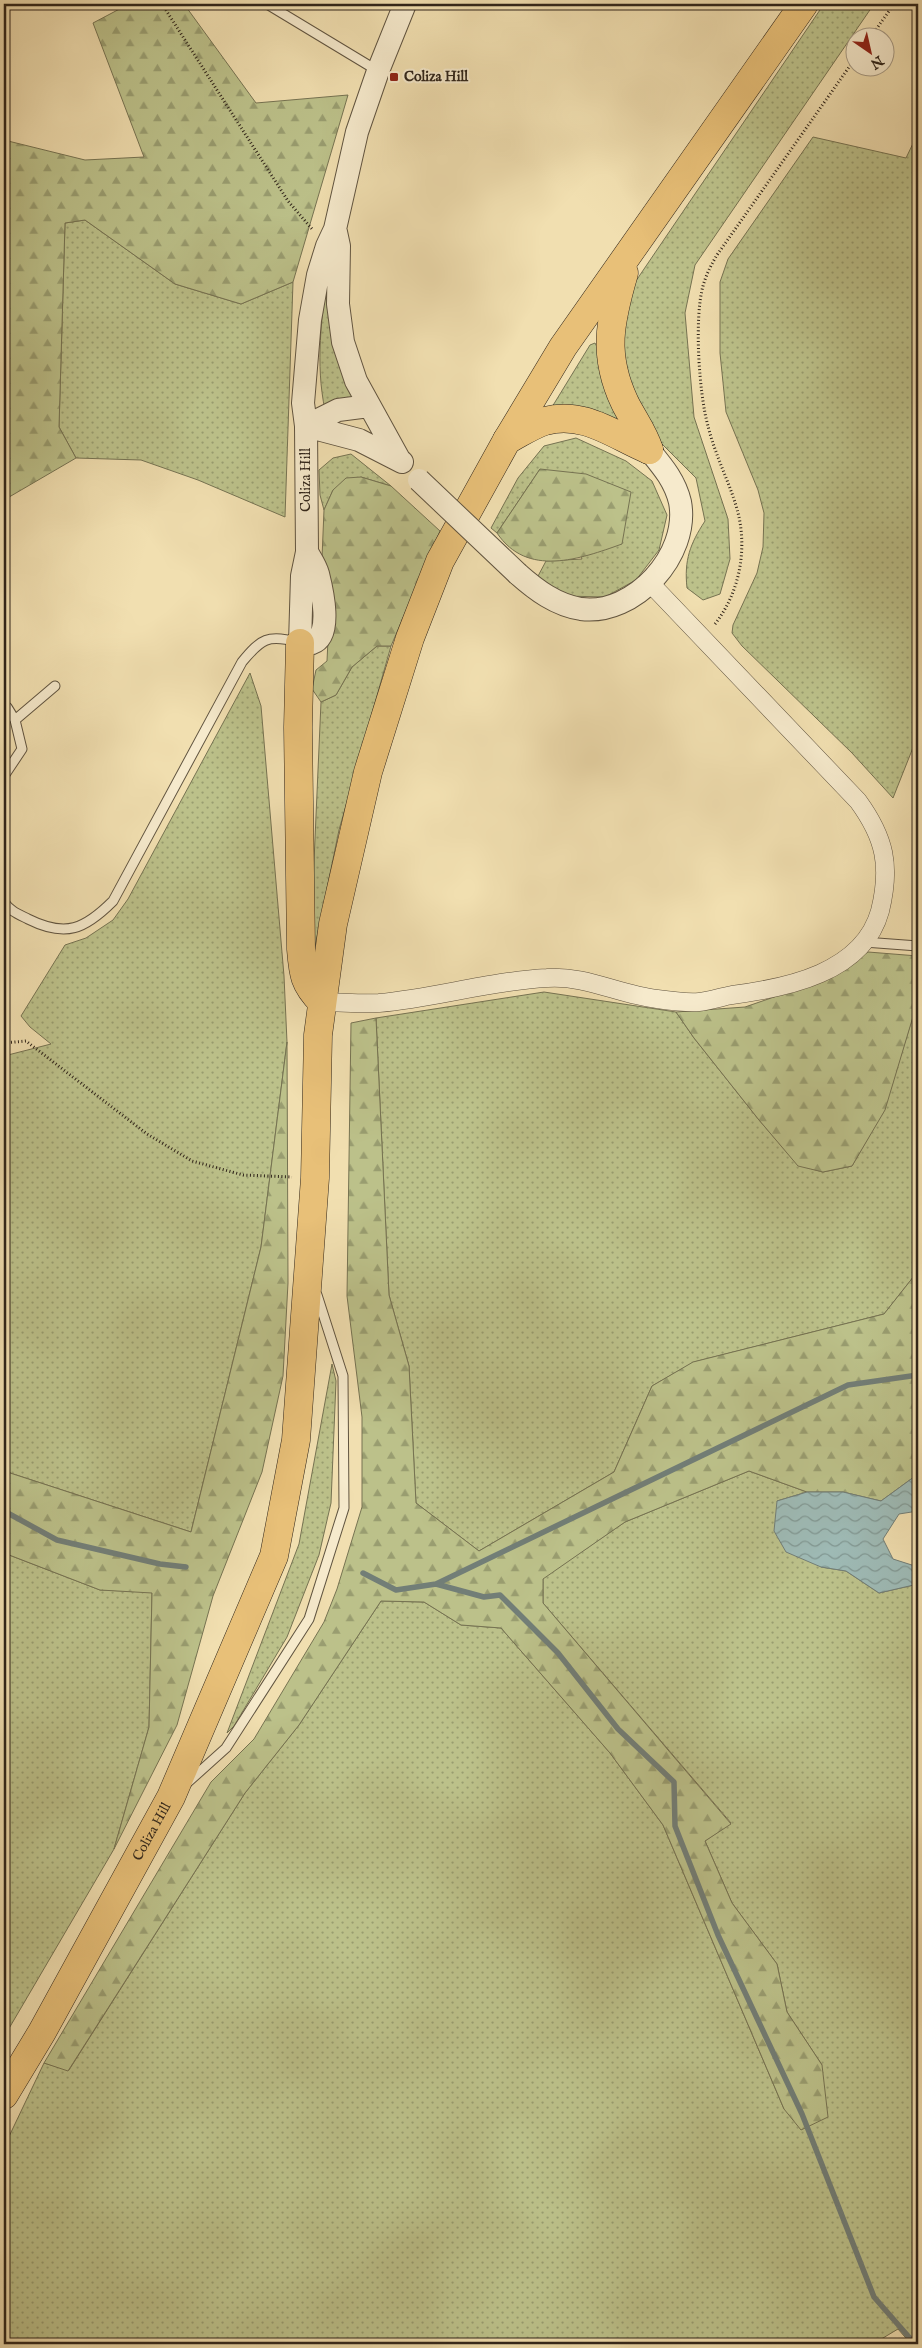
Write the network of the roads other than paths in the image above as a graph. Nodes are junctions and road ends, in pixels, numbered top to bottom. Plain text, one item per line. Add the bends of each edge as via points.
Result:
1 (266, 4) edge
2 (405, 4) edge
3 (804, 4) edge
4 (378, 71) junction
5 (331, 238) junction
6 (629, 254) junction
7 (372, 412) junction
8 (306, 426) junction
9 (360, 440) junction
10 (507, 440) junction
11 (649, 450) junction
12 (399, 459) junction
13 (650, 583) junction
14 (300, 643) junction
15 (55, 686) dead end
16 (7, 707) dead end
17 (15, 720) junction
18 (4, 776) edge
19 (4, 902) edge
20 (864, 942) junction
21 (918, 946) edge
22 (322, 1002) junction
23 (309, 1270) junction
24 (171, 1797) junction
25 (4, 2094) edge

1 - 4 lane
2 - 4 street, Coliza Hill
3 - 6 highway, Coliza Hill
4 - 5 street, Coliza Hill via 357,132
5 - 7 street via 339,246 338,304 343,342 356,381
5 - 8 street, Coliza Hill via 318,275 310,320 302,403
6 - 10 highway, Coliza Hill via 563,347
6 - 11 highway via 616,301 609,347 624,400
7 - 8 street via 338,410
7 - 9 street
7 - 12 street
8 - 9 street
8 - 14 street, Coliza Hill via 307,552 317,572 325,625 316,640
9 - 12 street
10 - 11 highway via 544,422 579,418
10 - 22 highway, Coliza Hill via 440,561 387,709 350,842 333,924
11 - 13 street via 666,470 680,504 672,553
12 - 13 street, bridge via 518,574 555,601 593,609 614,603
13 - 20 street via 858,801 871,819 880,838 886,879 877,920
14 - 19 lane via 267,638 242,662 113,901 98,916 74,930 48,928 9,910
14 - 22 highway via 301,949 303,975 310,990
15 - 17 lane
16 - 17 lane
17 - 18 lane via 22,749
20 - 21 lane
20 - 22 street via 818,975 764,990 700,1002 654,999 597,983 548,978 378,1003
22 - 23 highway, Coliza Hill via 317,1066 316,1178
23 - 24 highway, Coliza Hill via 296,1440 274,1556
23 - 24 lane via 343,1376 344,1508 309,1619 226,1748
24 - 25 highway, Coliza Hill via 42,2032

